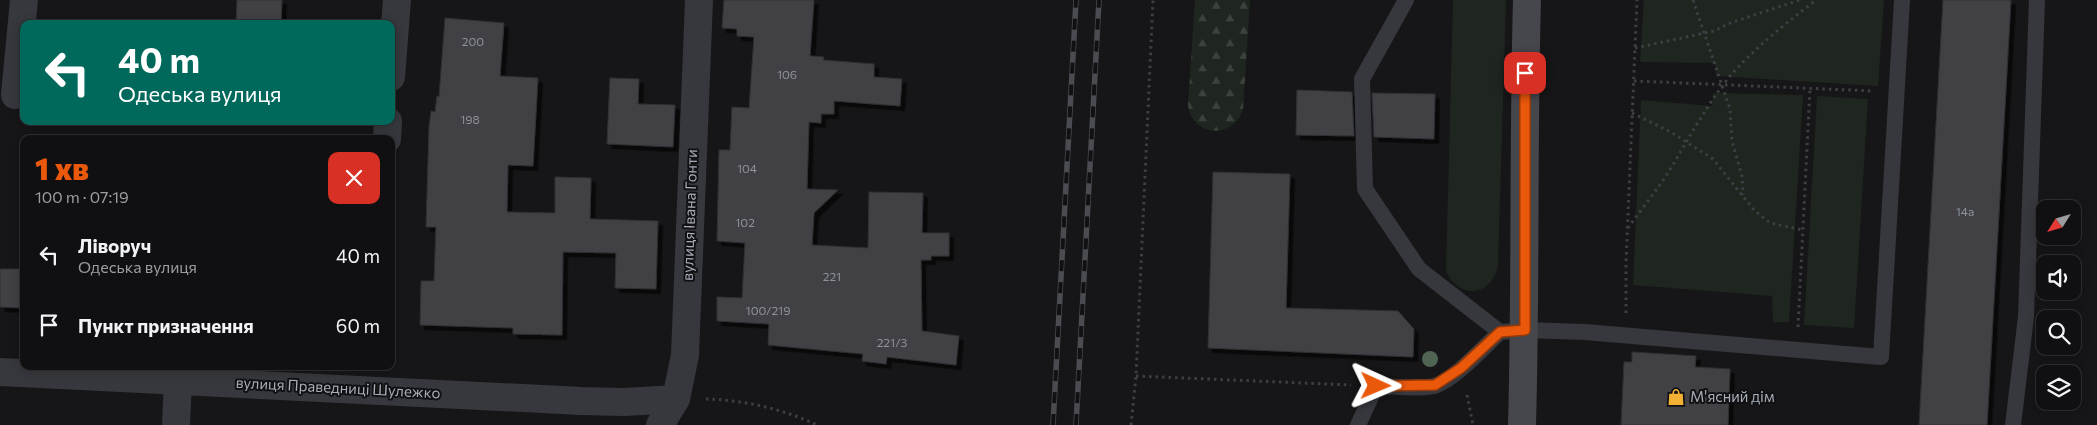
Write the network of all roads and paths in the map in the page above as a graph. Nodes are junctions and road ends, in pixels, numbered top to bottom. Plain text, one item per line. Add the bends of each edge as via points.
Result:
1 (24, 0) edge
2 (397, 0) edge
3 (699, 0) edge
4 (1154, 0) edge
5 (1406, 0) edge
6 (1527, 0) edge
7 (1637, 0) edge
8 (1693, 0) edge
9 (1800, 0) edge
10 (1816, 0) edge
11 (1902, 0) edge
12 (2037, 0) edge
13 (22, 20) edge
14 (395, 26) edge
15 (1705, 34) junction
16 (20, 42) edge
17 (1635, 48) junction
18 (1634, 81) junction
19 (1723, 86) junction
20 (1810, 88) junction
21 (1897, 92) junction
22 (15, 95) dead end
23 (1632, 113) junction
24 (1687, 141) junction
25 (1744, 195) junction
26 (1627, 229) junction
27 (1802, 230) junction
28 (1512, 331) junction
29 (1625, 336) junction
30 (1797, 350) junction
31 (0, 372) edge
32 (1136, 376) junction
33 (372, 378) edge
34 (178, 379) junction
35 (1376, 386) junction
36 (676, 399) junction
37 (176, 425) edge
38 (660, 425) edge
39 (817, 425) edge
40 (1130, 425) edge
41 (1358, 425) edge
42 (1522, 425) edge
43 (2013, 425) edge

1 - 13 street
2 - 14 street
3 - 36 street, вулиця Івана Гонти via 685,355
4 - 32 path
5 - 28 lane via 1362,79 1365,189 1419,269
6 - 28 main road
7 - 17 path
8 - 15 path
9 - 15 path
10 - 19 path via 1778,29
11 - 21 lane
12 - 43 lane via 2026,317
15 - 17 path
15 - 19 path
16 - 22 street
17 - 18 path
18 - 19 path
18 - 23 path
19 - 20 path
19 - 24 path
19 - 25 path via 1730,109 1732,141
20 - 21 path
20 - 27 path
21 - 30 lane via 1881,357
23 - 24 path
23 - 26 path
24 - 25 path via 1712,158
24 - 26 path
25 - 27 path via 1754,210 1770,223
26 - 29 path
27 - 30 path
28 - 29 lane
28 - 35 lane via 1435,385
28 - 42 main road
29 - 30 lane
31 - 34 street, вулиця Праведниці Шулежко
32 - 35 path
32 - 40 path
33 - 34 street, вулиця Праведниці Шулежко
33 - 36 street, вулиця Праведниці Шулежко via 624,402
34 - 37 street
35 - 41 lane
36 - 38 street, вулиця Івана Гонти
36 - 39 path via 746,403 788,413

